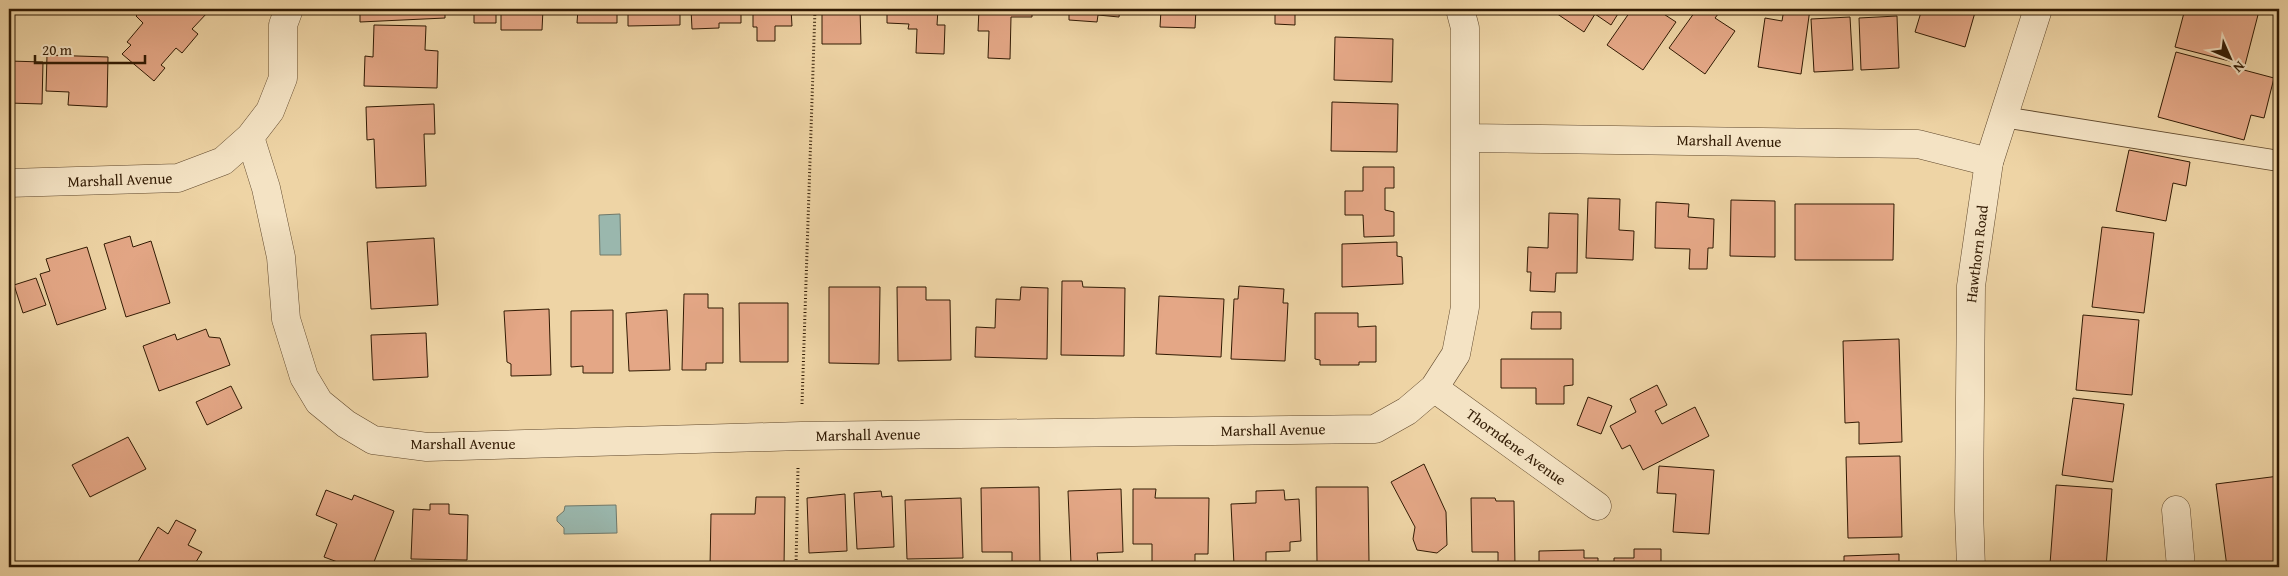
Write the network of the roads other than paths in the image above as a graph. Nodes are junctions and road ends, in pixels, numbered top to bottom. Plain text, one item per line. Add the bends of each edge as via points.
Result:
1 (289, 9) edge
2 (1460, 9) edge
3 (2038, 9) edge
4 (2002, 117) junction
5 (250, 137) junction
6 (1466, 138) junction
7 (2279, 161) edge
8 (1990, 162) junction
9 (9, 183) edge
10 (1434, 388) junction
11 (1597, 506) dead end
12 (2176, 510) dead end
13 (1971, 567) edge
14 (2181, 567) edge

1 - 5 street, Marshall Avenue via 283,25 283,78 270,111
2 - 6 street, Marshall Avenue via 1465,28
3 - 4 street, Hawthorn Road
4 - 7 lane
4 - 8 street, Hawthorn Road
5 - 9 street, Marshall Avenue via 223,161 178,178
5 - 10 street, Marshall Avenue via 266,188 281,257 286,319 304,377 319,402 373,440 427,447 801,436 1375,429 1408,411
6 - 8 street, Marshall Avenue via 1918,144
6 - 10 street, Marshall Avenue via 1466,307 1456,354
8 - 13 street, Hawthorn Road via 1971,286 1968,511
10 - 11 street, Thorndene Avenue
12 - 14 street

